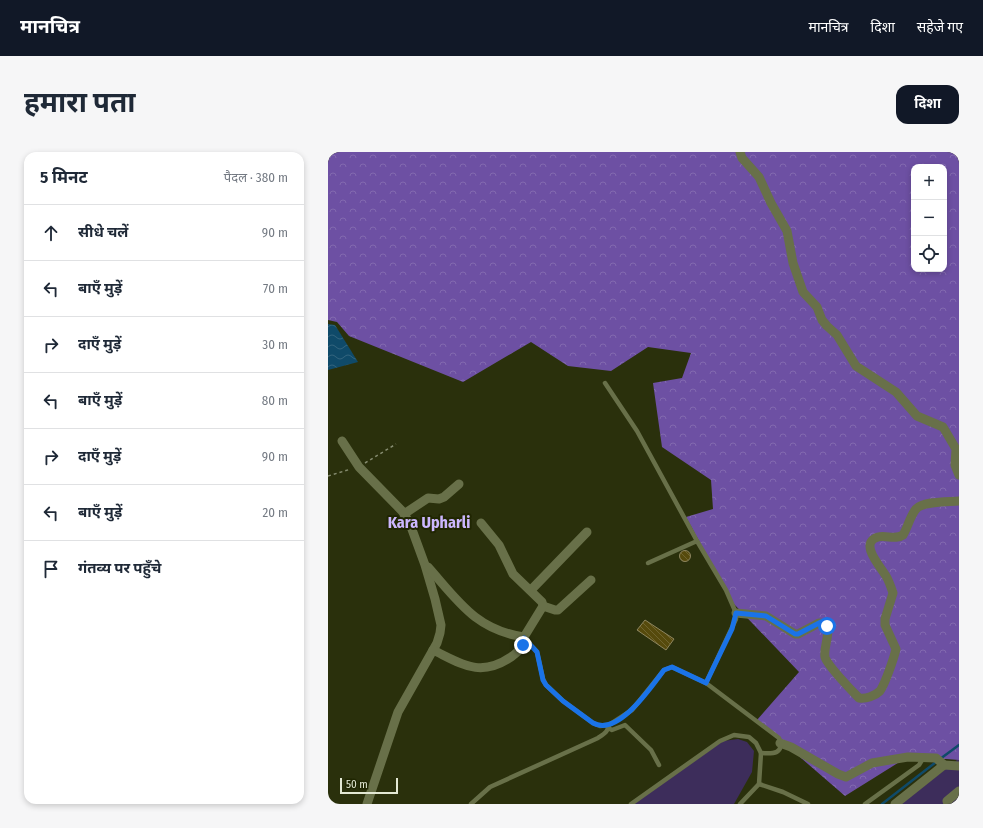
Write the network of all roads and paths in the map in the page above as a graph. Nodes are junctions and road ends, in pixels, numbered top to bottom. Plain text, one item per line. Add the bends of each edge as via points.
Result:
1 (740, 152) edge
2 (606, 383) dead end
3 (342, 441) dead end
4 (396, 444) dead end
5 (359, 467) junction
6 (959, 475) edge
7 (328, 476) edge
8 (459, 484) dead end
9 (959, 501) edge
10 (404, 514) junction
11 (481, 522) dead end
12 (587, 532) dead end
13 (697, 541) junction
14 (648, 563) dead end
15 (425, 565) junction
16 (591, 580) dead end
17 (531, 590) junction
18 (543, 606) junction
19 (736, 613) junction
20 (524, 638) junction
21 (433, 650) junction
22 (706, 683) junction
23 (608, 727) junction
24 (780, 743) junction
25 (761, 753) junction
26 (924, 757) junction
27 (659, 765) dead end
28 (944, 765) junction
29 (959, 766) edge
30 (759, 784) junction
31 (959, 791) edge
32 (367, 804) edge
33 (473, 804) edge
34 (631, 804) edge
35 (740, 804) edge
36 (808, 804) edge
37 (865, 804) edge
38 (895, 804) edge
39 (948, 804) edge

1 - 6 street via 759,178 787,231 793,263 803,292 817,306 822,320 838,335 856,366 896,392 917,416 943,427 956,449 955,465
2 - 13 lane via 637,431
3 - 5 street
4 - 5 path
5 - 7 path
5 - 10 street
8 - 10 street via 444,497 428,498
9 - 19 street via 919,506 903,535 880,537 872,543 872,555 893,593 884,625 896,649 882,688 876,694 859,698 828,664 825,655 828,630 825,624 819,623 795,634 766,616
10 - 15 street
11 - 17 street via 499,545 513,574
12 - 17 street
13 - 14 lane
13 - 19 lane via 726,590
15 - 20 street via 478,620 500,632
15 - 21 street via 440,624 440,633
16 - 18 street via 558,610
17 - 18 street
18 - 20 street
19 - 22 lane via 732,629
20 - 21 street via 520,650 488,668 472,667
20 - 23 lane via 537,652 546,685 593,723
21 - 32 street via 398,712
22 - 23 lane via 669,667 632,710
22 - 24 lane via 779,738
23 - 27 lane via 612,730 625,725 651,750
23 - 33 lane via 605,734 598,738 490,787
24 - 25 lane via 780,749 774,753
24 - 26 street via 846,777 872,763
25 - 30 lane
25 - 34 lane via 749,737 734,735
26 - 28 street via 936,758
26 - 37 lane via 919,765
28 - 29 street
28 - 38 street
30 - 35 lane
30 - 36 lane via 784,792
31 - 39 street via 947,801

